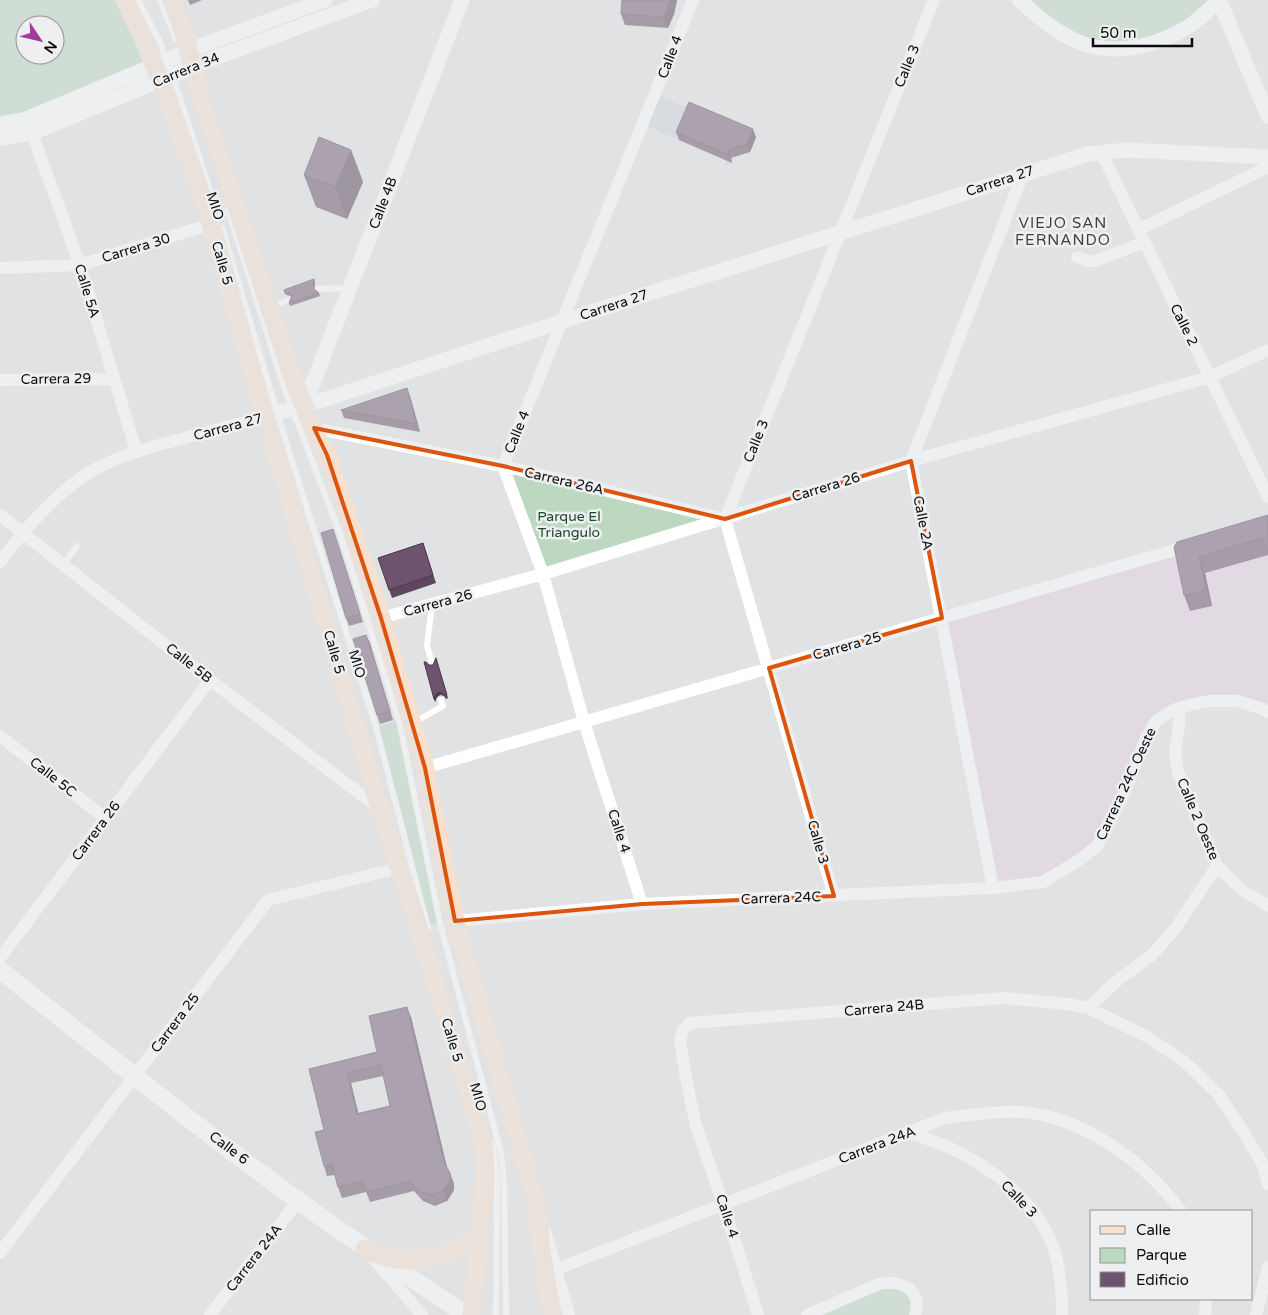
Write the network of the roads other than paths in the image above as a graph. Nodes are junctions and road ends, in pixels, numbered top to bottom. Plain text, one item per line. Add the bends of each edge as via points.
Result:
1 (125, 0) edge
2 (138, 0) edge
3 (160, 0) edge
4 (172, 0) edge
5 (325, 0) edge
6 (372, 0) edge
7 (462, 0) edge
8 (693, 0) edge
9 (934, 0) edge
10 (1019, 0) edge
11 (1218, 0) edge
12 (352, 4) edge
13 (175, 65) junction
14 (1268, 116) edge
15 (201, 123) dead end
16 (0, 124) edge
17 (32, 132) junction
18 (0, 138) edge
19 (1101, 152) junction
20 (1268, 157) edge
21 (1268, 167) edge
22 (1023, 174) junction
23 (224, 198) dead end
24 (211, 224) junction
25 (1138, 230) junction
26 (840, 233) junction
27 (1144, 242) junction
28 (1078, 257) dead end
29 (80, 265) junction
30 (0, 268) edge
31 (350, 288) junction
32 (318, 289) edge
33 (288, 300) edge
34 (270, 307) junction
35 (563, 321) junction
36 (1268, 350) edge
37 (1210, 377) junction
38 (113, 378) junction
39 (0, 380) edge
40 (285, 411) junction
41 (314, 428) junction
42 (136, 451) junction
43 (910, 461) junction
44 (503, 466) junction
45 (1268, 497) edge
46 (0, 515) edge
47 (725, 519) junction
48 (22, 533) junction
49 (1202, 542) edge
50 (76, 546) dead end
51 (0, 562) edge
52 (63, 565) junction
53 (544, 574) junction
54 (432, 604) junction
55 (381, 618) junction
56 (942, 618) junction
57 (432, 663) edge
58 (769, 668) junction
59 (210, 680) junction
60 (441, 700) dead end
61 (1179, 708) junction
62 (1268, 712) edge
63 (584, 722) junction
64 (412, 724) junction
65 (0, 736) edge
66 (426, 768) junction
67 (380, 809) junction
68 (105, 818) junction
69 (1097, 846) joint
70 (1217, 866) junction
71 (399, 868) junction
72 (993, 888) junction
73 (834, 896) junction
74 (642, 904) junction
75 (1268, 906) edge
76 (455, 921) junction
77 (429, 933) dead end
78 (0, 958) edge
79 (0, 970) edge
80 (1088, 1008) junction
81 (682, 1030) joint
82 (135, 1076) junction
83 (484, 1116) dead end
84 (910, 1133) junction
85 (1268, 1184) edge
86 (298, 1201) junction
87 (723, 1204) junction
88 (537, 1205) junction
89 (1180, 1210) edge
90 (480, 1235) junction
91 (364, 1249) junction
92 (0, 1253) edge
93 (1268, 1268) edge
94 (557, 1269) junction
95 (1206, 1300) edge
96 (210, 1315) edge
97 (422, 1315) edge
98 (466, 1315) edge
99 (472, 1315) edge
100 (496, 1315) edge
101 (506, 1315) edge
102 (552, 1315) edge
103 (569, 1315) edge
104 (758, 1315) edge
105 (807, 1315) edge
106 (915, 1315) edge
107 (1062, 1315) edge
108 (1205, 1315) edge
109 (1256, 1315) edge

1 - 13 main road, Calle 5 via 143,37
2 - 13 lane, MIO
3 - 13 lane, MIO via 176,36
4 - 13 main road, Calle 5 via 184,33
5 - 13 street, Carrera 34
6 - 12 street, Carrera 34
7 - 31 street, Calle 4B
8 - 35 street, Calle 4
9 - 26 street, Calle 3
10 - 11 street via 1044,22 1078,42 1125,49 1161,41 1190,25
11 - 14 street
12 - 13 street, Carrera 34
13 - 15 lane, MIO
13 - 16 street, Carrera 34 via 26,119
13 - 17 street, Carrera 34
13 - 24 main road, Calle 5
13 - 34 main road, Calle 5 via 199,92
13 - 40 lane, MIO via 222,230
17 - 18 street, Carrera 34
17 - 29 street, Calle 5A
19 - 20 street, Carrera 27 via 1127,150
19 - 22 street, Carrera 27
19 - 25 street, Calle 2
21 - 25 street
22 - 26 street, Carrera 27
22 - 43 street
23 - 40 lane, MIO
24 - 29 street, Carrera 30
24 - 40 main road, Calle 5
25 - 27 street, Calle 2
26 - 35 street, Carrera 27
26 - 47 street, Calle 3
27 - 28 street via 1095,261
27 - 37 street, Calle 2
29 - 30 street, Carrera 30
29 - 38 street, Calle 5A
31 - 32 lane
31 - 40 street, Calle 4B
33 - 34 lane
34 - 40 main road, Calle 5 via 296,387
35 - 40 street, Carrera 27
35 - 44 street, Calle 4
36 - 37 street, Carrera 26
37 - 43 street, Carrera 26
37 - 45 street, Calle 2
38 - 39 street, Carrera 29
38 - 42 street, Calle 5A
40 - 41 main road, Calle 5
40 - 42 street, Carrera 27
40 - 67 main road, Calle 5
40 - 77 lane, MIO via 376,727
40 - 101 lane, MIO via 341,536 399,720 440,922 501,1152
41 - 44 street, Carrera 26A
41 - 55 main road, Calle 5 via 327,455
42 - 48 street, Carrera 27 via 82,477
43 - 47 street, Carrera 26
43 - 56 street, Calle 2A
44 - 47 street, Carrera 26A
44 - 53 street, Calle 4
46 - 48 street, Calle 5B
47 - 53 street, Carrera 26
47 - 58 street, Calle 3
48 - 51 street, Carrera 27
48 - 52 street, Calle 5B
49 - 56 street, Carrera 25
50 - 52 lane
52 - 59 street, Calle 5B
53 - 54 street, Carrera 26
53 - 63 street, Calle 4
54 - 55 street, Carrera 26
54 - 57 lane via 427,646
55 - 64 main road, Calle 5
56 - 58 street, Carrera 25
56 - 72 street, Calle 2A
58 - 63 street, Carrera 25
58 - 73 street, Calle 3
59 - 67 street, Calle 5B
59 - 68 street, Carrera 26
60 - 64 lane via 443,706
61 - 62 street, Carrera 24C Oeste via 1210,701 1238,701
61 - 69 street, Carrera 24C Oeste via 1156,721
61 - 70 street, Calle 2 Oeste via 1175,752 1178,772
63 - 66 street, Carrera 25
63 - 74 street, Calle 4
64 - 66 main road, Calle 5
65 - 68 street, Calle 5C
66 - 76 main road, Calle 5
67 - 71 main road, Calle 5
68 - 78 street, Carrera 26
69 - 72 street, Carrera 24C via 1043,882
70 - 75 street, Calle 2 Oeste via 1242,890
70 - 80 street via 1175,929 1152,955
71 - 82 street, Carrera 25 via 268,900
71 - 90 main road, Calle 5 via 482,1141 485,1167
72 - 73 street, Carrera 24C
73 - 74 street, Carrera 24C
74 - 76 street, Carrera 24C
76 - 88 main road, Calle 5
79 - 82 main road, Calle 6
80 - 81 street, Carrera 24B via 1004,998 690,1023
80 - 85 street, Carrera 24B via 1146,1036 1185,1062 1219,1095 1263,1165
81 - 87 street, Calle 4 via 680,1041 696,1126
82 - 86 main road, Calle 6
82 - 92 street, Carrera 25
83 - 100 lane, MIO via 494,1153 496,1183
84 - 87 street, Carrera 24A
84 - 89 street, Carrera 24A via 945,1118 986,1113 1031,1113 1068,1123 1135,1161
84 - 107 street, Calle 3 via 946,1146 978,1164 1010,1186 1035,1212 1053,1246 1062,1288
86 - 91 main road, Calle 6
86 - 96 street, Carrera 24A
87 - 94 street, Carrera 24A
87 - 104 street, Calle 4
88 - 94 street, Calle 5
88 - 102 main road, Calle 5
90 - 91 main road via 450,1252 420,1260 395,1259
90 - 99 main road, Calle 5
91 - 97 street
91 - 98 main road, Calle 6
93 - 109 street
94 - 103 street, Calle 5
95 - 108 street
105 - 106 street via 890,1281 901,1283 910,1290 915,1298

